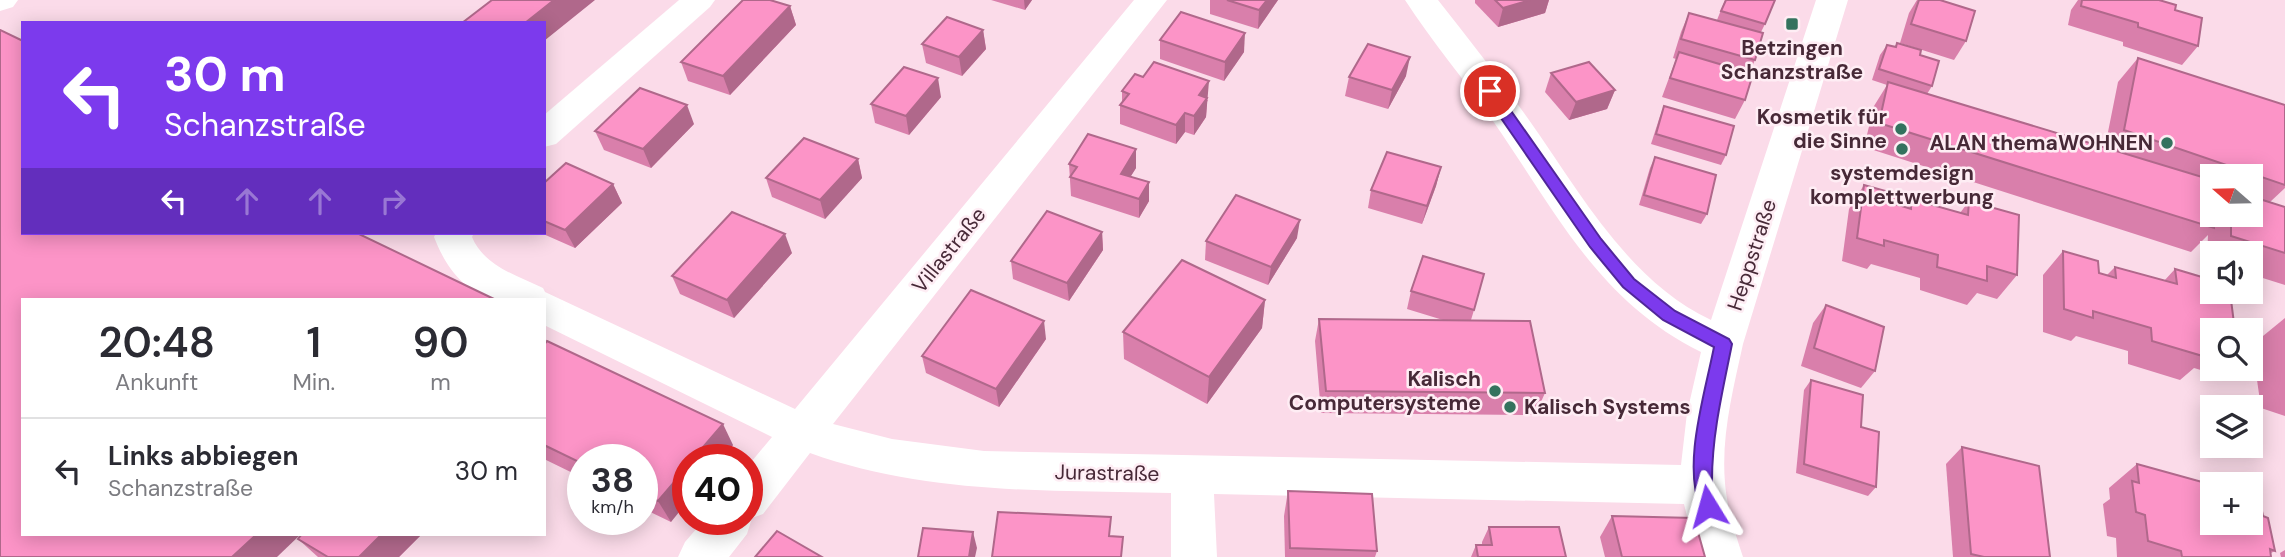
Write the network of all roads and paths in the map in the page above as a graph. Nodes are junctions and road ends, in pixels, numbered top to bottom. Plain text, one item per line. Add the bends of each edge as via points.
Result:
1 (699, 0) edge
2 (1151, 0) edge
3 (1421, 0) edge
4 (1832, 0) edge
5 (546, 133) edge
6 (454, 235) edge
7 (527, 298) edge
8 (546, 308) edge
9 (1723, 344) junction
10 (803, 432) junction
11 (1192, 474) junction
12 (763, 481) edge
13 (1703, 485) junction
14 (719, 535) edge
15 (701, 557) edge
16 (1194, 557) edge
17 (1720, 557) edge

1 - 5 street
2 - 10 street, Villastraße
3 - 9 street via 1612,265 1645,299
4 - 9 street, Heppstraße
6 - 7 street via 462,259 484,277
8 - 10 street, Jurastraße
9 - 13 street, Heppstraße via 1704,444
10 - 11 street, Jurastraße via 847,448 932,466
10 - 12 street, Villastraße
11 - 13 street, Jurastraße
11 - 16 street
13 - 17 street, Heppstraße
14 - 15 street

